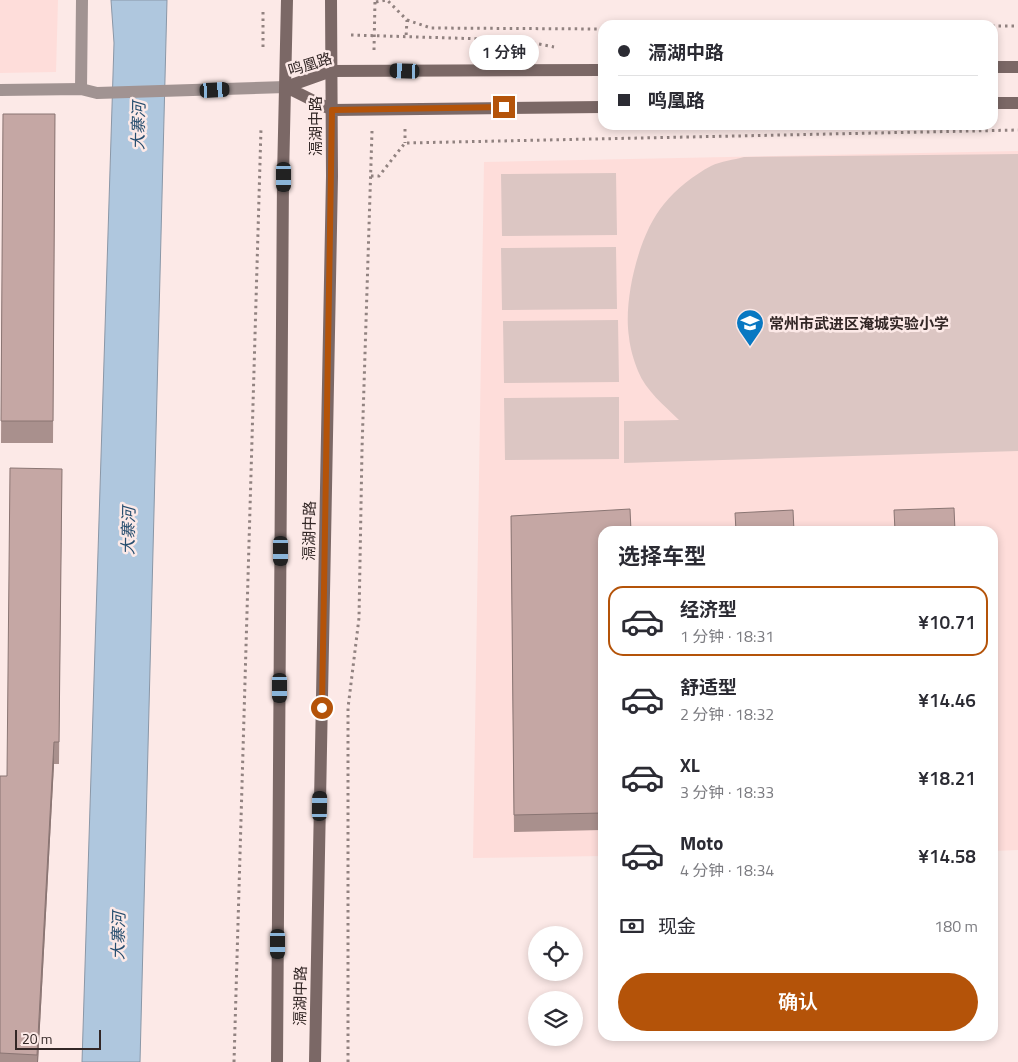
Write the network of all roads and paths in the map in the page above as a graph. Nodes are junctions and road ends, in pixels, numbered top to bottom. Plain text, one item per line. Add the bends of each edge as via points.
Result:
1 (82, 0) edge
2 (286, 0) edge
3 (331, 0) edge
4 (376, 1) edge
5 (264, 3) dead end
6 (407, 20) junction
7 (998, 26) edge
8 (1018, 26) edge
9 (598, 30) edge
10 (263, 31) junction
11 (286, 32) junction
12 (331, 34) junction
13 (374, 36) junction
14 (406, 37) junction
15 (556, 48) dead end
16 (262, 50) dead end
17 (998, 67) edge
18 (1018, 67) edge
19 (374, 70) junction
20 (598, 70) edge
21 (331, 71) junction
22 (286, 87) junction
23 (81, 89) junction
24 (0, 90) edge
25 (998, 103) edge
26 (1018, 103) edge
27 (598, 107) edge
28 (332, 110) junction
29 (373, 110) junction
30 (405, 123) dead end
31 (261, 126) dead end
32 (1018, 130) edge
33 (405, 143) junction
34 (371, 176) junction
35 (234, 1062) edge
36 (277, 1062) edge
37 (315, 1062) edge
38 (348, 1062) edge

1 - 23 street
2 - 11 main road, 滆湖中路
3 - 12 main road, 滆湖中路
4 - 6 path via 388,0
4 - 13 path
5 - 10 path
6 - 9 path via 431,28
6 - 14 path
7 - 8 path
10 - 11 path
10 - 16 path
11 - 22 main road, 滆湖中路
12 - 13 path
12 - 21 main road, 滆湖中路
13 - 14 path
13 - 19 path
14 - 15 path via 518,40
17 - 18 main road
19 - 20 main road, 鸣凰路
19 - 21 main road, 鸣凰路
21 - 22 main road, 鸣凰路
21 - 28 main road, 滆湖中路
22 - 23 street via 97,92
22 - 28 main road, 鸣凰路
22 - 36 main road, 滆湖中路
23 - 24 street
25 - 26 main road
27 - 29 main road, 鸣凰路
28 - 29 main road, 鸣凰路
28 - 37 main road, 滆湖中路
29 - 34 path
30 - 33 path
31 - 35 path
32 - 33 path
33 - 34 path via 379,176
34 - 38 path via 359,618 348,708

